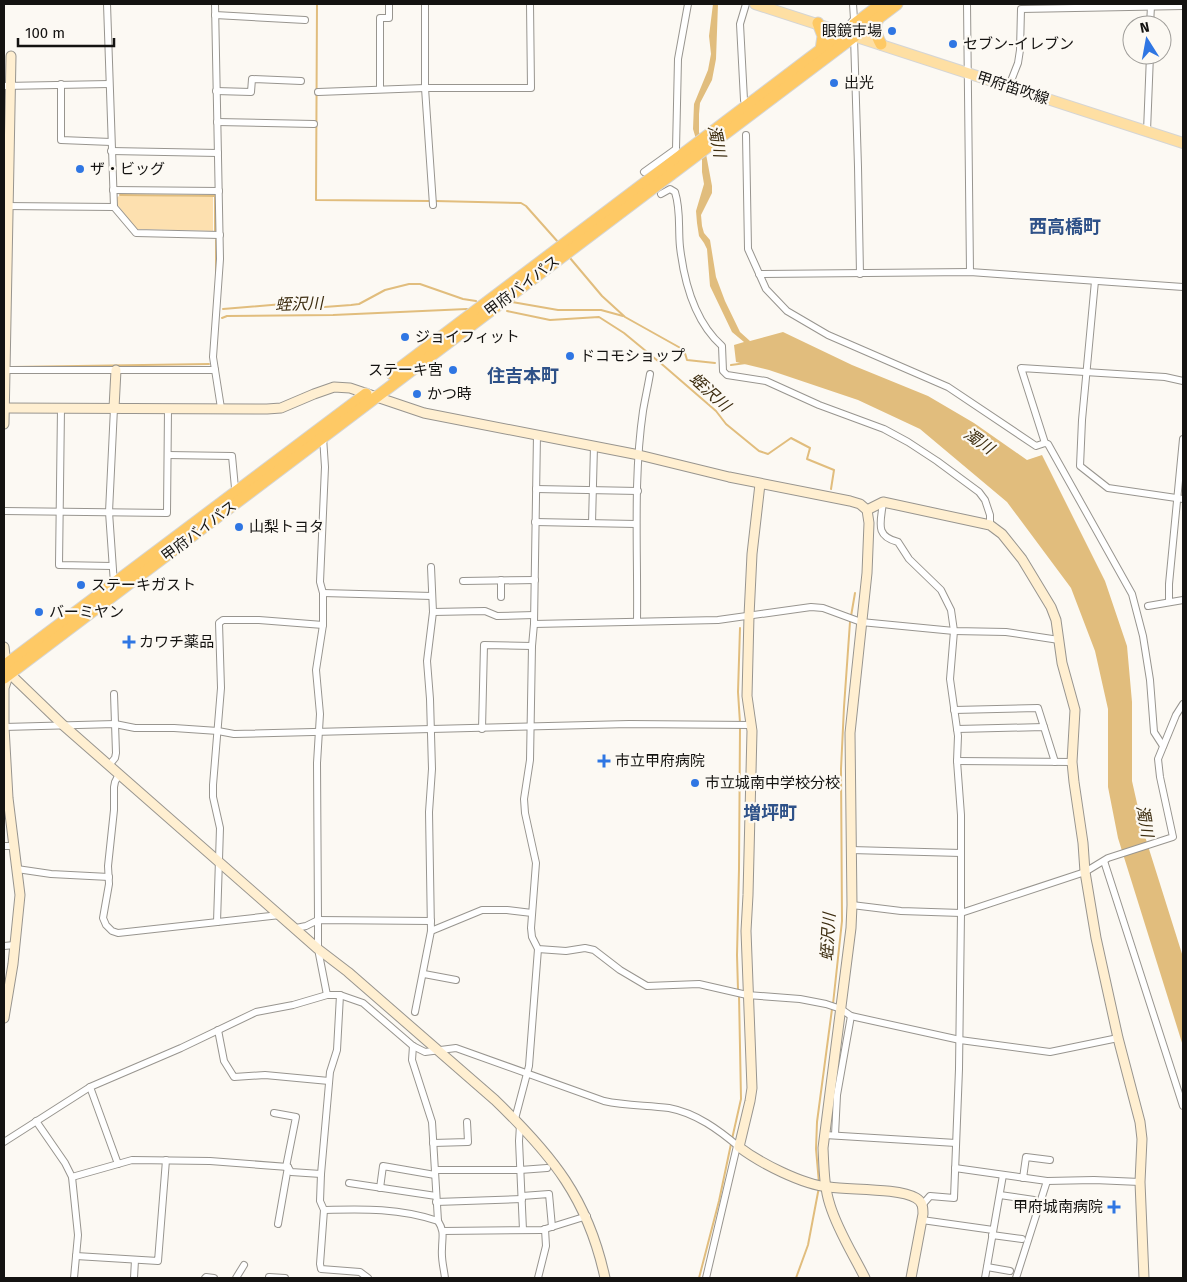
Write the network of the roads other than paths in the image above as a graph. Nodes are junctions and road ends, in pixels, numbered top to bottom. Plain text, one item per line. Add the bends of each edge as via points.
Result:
1 (107, 4) edge
2 (215, 4) edge
3 (389, 4) edge
4 (425, 4) edge
5 (530, 4) edge
6 (688, 4) edge
7 (746, 4) edge
8 (755, 4) edge
9 (853, 4) edge
10 (881, 4) edge
11 (897, 4) edge
12 (967, 4) edge
13 (1151, 6) junction
14 (1183, 6) edge
15 (1151, 15) edge
16 (215, 16) junction
17 (878, 18) junction
18 (305, 20) dead end
19 (818, 23) junction
20 (849, 34) junction
21 (881, 44) junction
22 (821, 50) junction
23 (11, 56) dead end
24 (1150, 65) edge
25 (7, 69) edge
26 (968, 74) junction
27 (301, 81) dead end
28 (61, 84) junction
29 (109, 84) junction
30 (6, 86) edge
31 (1009, 86) junction
32 (425, 88) junction
33 (380, 90) junction
34 (216, 91) junction
35 (318, 92) dead end
36 (744, 100) dead end
37 (218, 122) junction
38 (314, 124) dead end
39 (729, 125) junction
40 (1148, 132) junction
41 (746, 135) dead end
42 (111, 142) junction
43 (1183, 143) edge
44 (111, 151) junction
45 (218, 153) junction
46 (644, 172) dead end
47 (113, 190) junction
48 (219, 191) junction
49 (661, 194) dead end
50 (433, 205) dead end
51 (6, 207) edge
52 (114, 207) junction
53 (220, 235) junction
54 (970, 272) junction
55 (758, 274) junction
56 (860, 274) junction
57 (1095, 281) junction
58 (1183, 286) edge
59 (5, 308) edge
60 (5, 370) junction
61 (116, 370) junction
62 (215, 370) junction
63 (1087, 372) junction
64 (650, 374) dead end
65 (1183, 381) edge
66 (371, 395) junction
67 (4, 408) edge
68 (61, 408) junction
69 (114, 408) junction
70 (221, 408) junction
71 (168, 409) junction
72 (4, 424) edge
73 (537, 434) junction
74 (323, 437) junction
75 (1183, 439) edge
76 (1045, 443) junction
77 (594, 446) junction
78 (168, 455) junction
79 (639, 455) junction
80 (760, 484) junction
81 (536, 489) junction
82 (593, 490) junction
83 (237, 491) junction
84 (638, 491) junction
85 (1181, 498) edge
86 (883, 502) junction
87 (867, 510) junction
88 (4, 511) edge
89 (59, 512) junction
90 (109, 512) junction
91 (535, 522) junction
92 (592, 523) junction
93 (636, 524) junction
94 (990, 525) junction
95 (112, 566) junction
96 (431, 567) dead end
97 (501, 580) junction
98 (535, 580) junction
99 (463, 581) dead end
100 (114, 584) junction
101 (323, 593) junction
102 (432, 596) junction
103 (501, 597) dead end
104 (1183, 600) edge
105 (1169, 602) junction
106 (1148, 606) dead end
107 (434, 612) junction
108 (534, 615) junction
109 (749, 616) junction
110 (858, 621) junction
111 (637, 622) junction
112 (534, 624) junction
113 (323, 625) junction
114 (954, 631) junction
115 (1059, 640) junction
116 (532, 646) junction
117 (4, 647) edge
118 (6, 670) edge
119 (114, 694) dead end
120 (1183, 704) edge
121 (954, 710) junction
122 (115, 724) junction
123 (63, 725) junction
124 (749, 725) junction
125 (4, 726) edge
126 (531, 727) junction
127 (1044, 727) junction
128 (482, 729) junction
129 (957, 729) junction
130 (430, 730) junction
131 (218, 731) junction
132 (320, 731) junction
133 (1163, 746) junction
134 (957, 761) junction
135 (1055, 762) junction
136 (1072, 762) junction
137 (110, 764) junction
138 (120, 774) junction
139 (9, 846) edge
140 (851, 850) junction
141 (961, 853) junction
142 (1106, 860) junction
143 (220, 862) junction
144 (17, 869) junction
145 (1085, 872) junction
146 (109, 877) junction
147 (852, 905) junction
148 (962, 913) junction
149 (532, 914) junction
150 (280, 915) junction
151 (318, 920) junction
152 (431, 921) junction
153 (217, 922) junction
154 (296, 928) junction
155 (431, 931) junction
156 (14, 945) junction
157 (4, 946) edge
158 (318, 948) junction
159 (538, 949) junction
160 (424, 974) junction
161 (456, 980) dead end
162 (746, 994) junction
163 (327, 995) junction
164 (340, 995) junction
165 (839, 1008) junction
166 (415, 1012) dead end
167 (851, 1016) junction
168 (4, 1018) edge
169 (218, 1030) junction
170 (1118, 1038) junction
171 (960, 1040) junction
172 (413, 1046) junction
173 (438, 1051) junction
174 (526, 1072) junction
175 (329, 1081) junction
176 (90, 1087) junction
177 (833, 1104) junction
178 (1183, 1106) edge
179 (274, 1113) dead end
180 (36, 1121) junction
181 (467, 1122) dead end
182 (518, 1122) junction
183 (830, 1135) junction
184 (4, 1142) edge
185 (433, 1143) junction
186 (956, 1143) junction
187 (737, 1146) junction
188 (166, 1160) junction
189 (1050, 1160) dead end
190 (118, 1164) junction
191 (287, 1167) junction
192 (547, 1168) dead end
193 (955, 1168) junction
194 (520, 1170) junction
195 (435, 1172) junction
196 (321, 1174) junction
197 (1003, 1175) junction
198 (72, 1177) junction
199 (1024, 1178) junction
200 (1048, 1181) junction
201 (1140, 1182) junction
202 (350, 1183) dead end
203 (821, 1186) junction
204 (380, 1188) junction
205 (1000, 1195) junction
206 (522, 1197) junction
207 (436, 1199) junction
208 (1034, 1200) dead end
209 (923, 1204) junction
210 (324, 1210) junction
211 (586, 1216) junction
212 (922, 1220) junction
213 (438, 1221) junction
214 (278, 1224) dead end
215 (548, 1228) junction
216 (523, 1230) junction
217 (443, 1231) junction
218 (993, 1232) junction
219 (1022, 1239) dead end
220 (76, 1256) junction
221 (135, 1260) junction
222 (244, 1265) dead end
223 (987, 1268) junction
224 (1010, 1271) dead end
225 (270, 1277) dead end
226 (74, 1278) edge
227 (134, 1278) edge
228 (205, 1278) edge
229 (214, 1278) edge
230 (236, 1278) edge
231 (285, 1278) edge
232 (368, 1278) edge
233 (445, 1278) edge
234 (538, 1278) edge
235 (605, 1278) edge
236 (706, 1278) edge
237 (865, 1278) edge
238 (911, 1278) edge
239 (985, 1278) edge
240 (1016, 1278) edge
241 (1144, 1278) edge

1 - 29 street
2 - 16 street
3 - 33 street via 389,18 380,18
4 - 32 street
5 - 32 street via 531,88
6 - 46 street via 678,59 676,148
7 - 36 street via 740,24
8 - 19 main road, 甲府笛吹線
9 - 20 street via 854,20
10 - 20 highway, 甲府バイパス
11 - 17 highway, 甲府バイパス
12 - 26 street
13 - 14 street
13 - 15 street
13 - 31 street via 1021,9 1018,63
16 - 18 street
16 - 34 street
17 - 20 highway, 甲府バイパス
17 - 21 highway via 875,31
19 - 20 main road, 甲府笛吹線
19 - 22 highway via 823,36
20 - 21 main road, 甲府笛吹線
20 - 22 highway, 甲府バイパス
20 - 39 highway, 甲府バイパス
20 - 56 street via 858,167
21 - 26 main road, 甲府笛吹線
22 - 39 highway, 甲府バイパス
23 - 25 street
24 - 40 street
25 - 30 street
26 - 31 main road, 甲府笛吹線
26 - 54 street
27 - 34 street via 252,79 251,92
28 - 29 street
28 - 30 street
28 - 42 street via 60,140
29 - 42 street
30 - 51 street
31 - 40 main road, 甲府笛吹線
32 - 33 street
32 - 50 street
33 - 35 street
34 - 37 street
37 - 38 street
37 - 45 street
39 - 66 highway, 甲府バイパス
40 - 43 main road, 甲府笛吹線
41 - 55 street via 748,249
42 - 44 street
44 - 45 street
44 - 47 street
45 - 48 street
47 - 48 street
47 - 52 street
48 - 53 street
49 - 94 street via 670,189 675,192 688,286 707,331 722,346 723,371 727,375 766,381 908,442 979,492 985,500
51 - 52 street
51 - 59 street
52 - 53 street via 136,233
53 - 62 street
54 - 56 street
54 - 57 street
55 - 56 street
55 - 76 street via 766,288 795,316 828,335 948,387 1036,446
57 - 58 street
57 - 63 street
59 - 60 street
60 - 61 street
60 - 67 street
61 - 62 street
61 - 69 street
62 - 70 street
63 - 65 street
63 - 76 street via 1021,368
63 - 85 street via 1080,466 1108,488
64 - 79 street
66 - 70 street via 334,387 280,408
66 - 73 street via 424,413
66 - 74 highway, 甲府バイパス
66 - 83 highway, 甲府バイパス
67 - 68 street
67 - 72 street
68 - 69 street
68 - 89 street
69 - 71 street
69 - 90 street
70 - 71 street
71 - 78 street
73 - 77 street
73 - 81 street
74 - 101 street via 325,467 320,582
74 - 118 highway, 甲府バイパス
75 - 85 street
76 - 133 street via 1132,594 1143,636 1154,732
77 - 79 street
77 - 82 street
78 - 83 street via 232,456
78 - 90 street via 167,513
79 - 80 street
79 - 84 street
80 - 87 street via 850,501
80 - 109 street
81 - 82 street
81 - 91 street
82 - 84 street
82 - 92 street
83 - 100 highway, 甲府バイパス
84 - 93 street
85 - 105 street
86 - 87 street
86 - 94 street
86 - 114 street via 883,536 898,542 909,559 941,590 951,610
87 - 110 street via 867,573
88 - 89 street
89 - 90 street
89 - 95 street via 59,565
90 - 95 street
91 - 92 street
91 - 98 street
92 - 93 street
93 - 111 street
94 - 115 street via 1011,543 1036,582 1056,620
95 - 100 street
96 - 102 street
97 - 98 street
97 - 99 street
97 - 103 street
98 - 108 street
100 - 118 highway, 甲府バイパス
101 - 102 street
101 - 113 street
102 - 107 street
104 - 105 street
105 - 106 street
107 - 108 street via 485,611 497,616
107 - 130 street via 427,661
108 - 112 street
109 - 110 street via 811,607
109 - 111 street
109 - 124 street
110 - 114 street
110 - 140 street via 850,732
111 - 112 street
112 - 116 street
113 - 131 street via 259,620 223,620 219,623
113 - 132 street via 316,670
114 - 115 street via 1006,632
114 - 121 street via 950,679
115 - 136 street via 1075,710
116 - 126 street
116 - 128 street via 484,645
117 - 118 street
118 - 123 street
118 - 125 street
119 - 122 street
120 - 133 street
121 - 127 street via 1038,708
121 - 129 street
122 - 123 street
122 - 131 street via 135,728
122 - 137 street via 116,753
123 - 125 street
123 - 137 street
124 - 126 street
124 - 162 street
125 - 139 street
126 - 128 street
126 - 149 street via 524,813 536,863
127 - 129 street
127 - 135 street
128 - 130 street
129 - 134 street
130 - 132 street
130 - 152 street
131 - 132 street via 234,734
131 - 143 street via 213,797 220,828
132 - 151 street via 317,764
133 - 142 street via 1158,759 1173,837
134 - 135 street
134 - 141 street
135 - 136 street
136 - 145 street
137 - 138 street
138 - 143 street
138 - 146 street via 114,787
139 - 144 street
140 - 141 street
140 - 147 street
141 - 148 street
142 - 145 street
142 - 178 street
143 - 150 street
143 - 153 street
144 - 146 street
144 - 156 street via 20,895
145 - 148 street
145 - 170 street
146 - 153 street via 103,918 116,933
147 - 148 street
147 - 165 street
148 - 171 street
149 - 155 street via 482,910
149 - 159 street via 532,937
150 - 153 street
150 - 154 street
151 - 152 street
151 - 154 street
151 - 158 street
152 - 155 street
154 - 158 street
155 - 160 street
156 - 157 street
156 - 168 street
158 - 163 street
158 - 173 street
159 - 162 street via 594,950 647,986 699,984
159 - 174 street
160 - 161 street
160 - 166 street
162 - 165 street via 800,999
162 - 187 street via 752,1088
163 - 164 street
163 - 169 street via 256,1012
164 - 172 street via 363,1003
164 - 175 street via 337,1050
165 - 167 street
165 - 177 street
167 - 171 street
167 - 177 street
169 - 175 street via 224,1061 234,1077 265,1075
169 - 176 street
170 - 171 street via 1050,1052
170 - 201 street via 1140,1122
171 - 186 street
172 - 173 street via 425,1052
172 - 185 street via 412,1060 432,1122
173 - 174 street via 456,1048
173 - 182 street
174 - 182 street
174 - 187 street via 604,1101 681,1112 711,1125
175 - 196 street
176 - 180 street
176 - 190 street
177 - 183 street
179 - 191 street via 296,1117
180 - 184 street
180 - 198 street
181 - 185 street via 468,1142
182 - 194 street
182 - 211 street via 549,1157
183 - 186 street
183 - 203 street
185 - 195 street
186 - 193 street
187 - 203 street via 766,1164
187 - 236 street
188 - 190 street via 132,1160
188 - 191 street
188 - 221 street via 158,1261
189 - 199 street via 1026,1157
190 - 198 street
191 - 196 street via 291,1172
191 - 214 street
192 - 194 street
193 - 197 street
193 - 209 street via 954,1198 930,1196
194 - 195 street
194 - 206 street
195 - 204 street via 384,1166
195 - 207 street
196 - 210 street via 320,1201
197 - 199 street
197 - 205 street
198 - 220 street via 78,1235
199 - 200 street
200 - 201 street
200 - 240 street
201 - 241 street
202 - 204 street
203 - 209 street via 903,1193 918,1198
203 - 237 street
204 - 207 street
205 - 208 street
205 - 218 street
206 - 207 street
206 - 215 street via 549,1194
206 - 216 street
207 - 213 street
209 - 212 street
210 - 213 street via 379,1209 417,1214
210 - 232 street via 321,1269 360,1272
211 - 215 street
211 - 235 street via 599,1249
212 - 218 street
212 - 238 street
213 - 217 street
215 - 216 street
215 - 234 street
216 - 217 street
217 - 233 street
218 - 219 street
218 - 223 street
220 - 221 street
220 - 226 street
221 - 227 street
222 - 230 street
223 - 224 street
223 - 239 street
225 - 231 street
228 - 229 street

